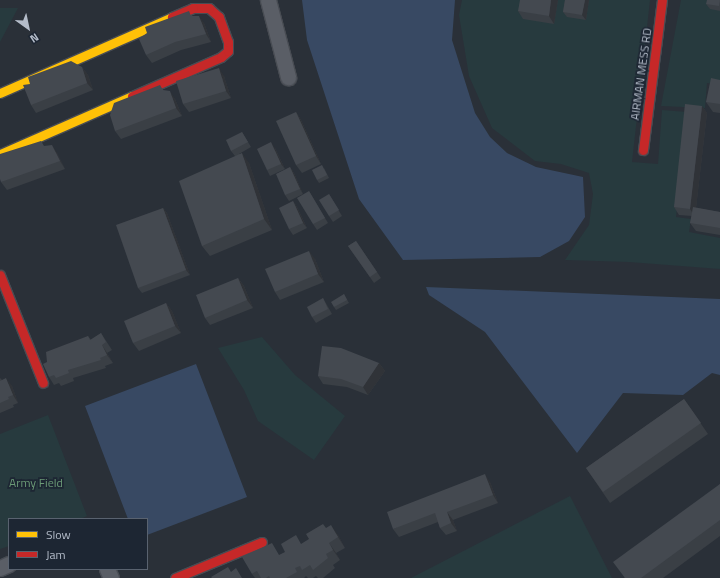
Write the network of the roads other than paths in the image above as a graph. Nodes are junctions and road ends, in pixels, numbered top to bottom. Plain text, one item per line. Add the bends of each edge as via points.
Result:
1 (268, 0) edge
2 (662, 0) edge
3 (288, 77) dead end
4 (0, 93) edge
5 (643, 150) dead end
6 (0, 154) edge
7 (0, 275) edge
8 (43, 383) dead end
9 (262, 542) dead end
10 (175, 578) edge

1 - 3 street
2 - 5 street, AIRMAN MESS RD
4 - 6 street via 193,8 208,8 219,18 228,42 228,51 221,57
7 - 8 street
9 - 10 street

